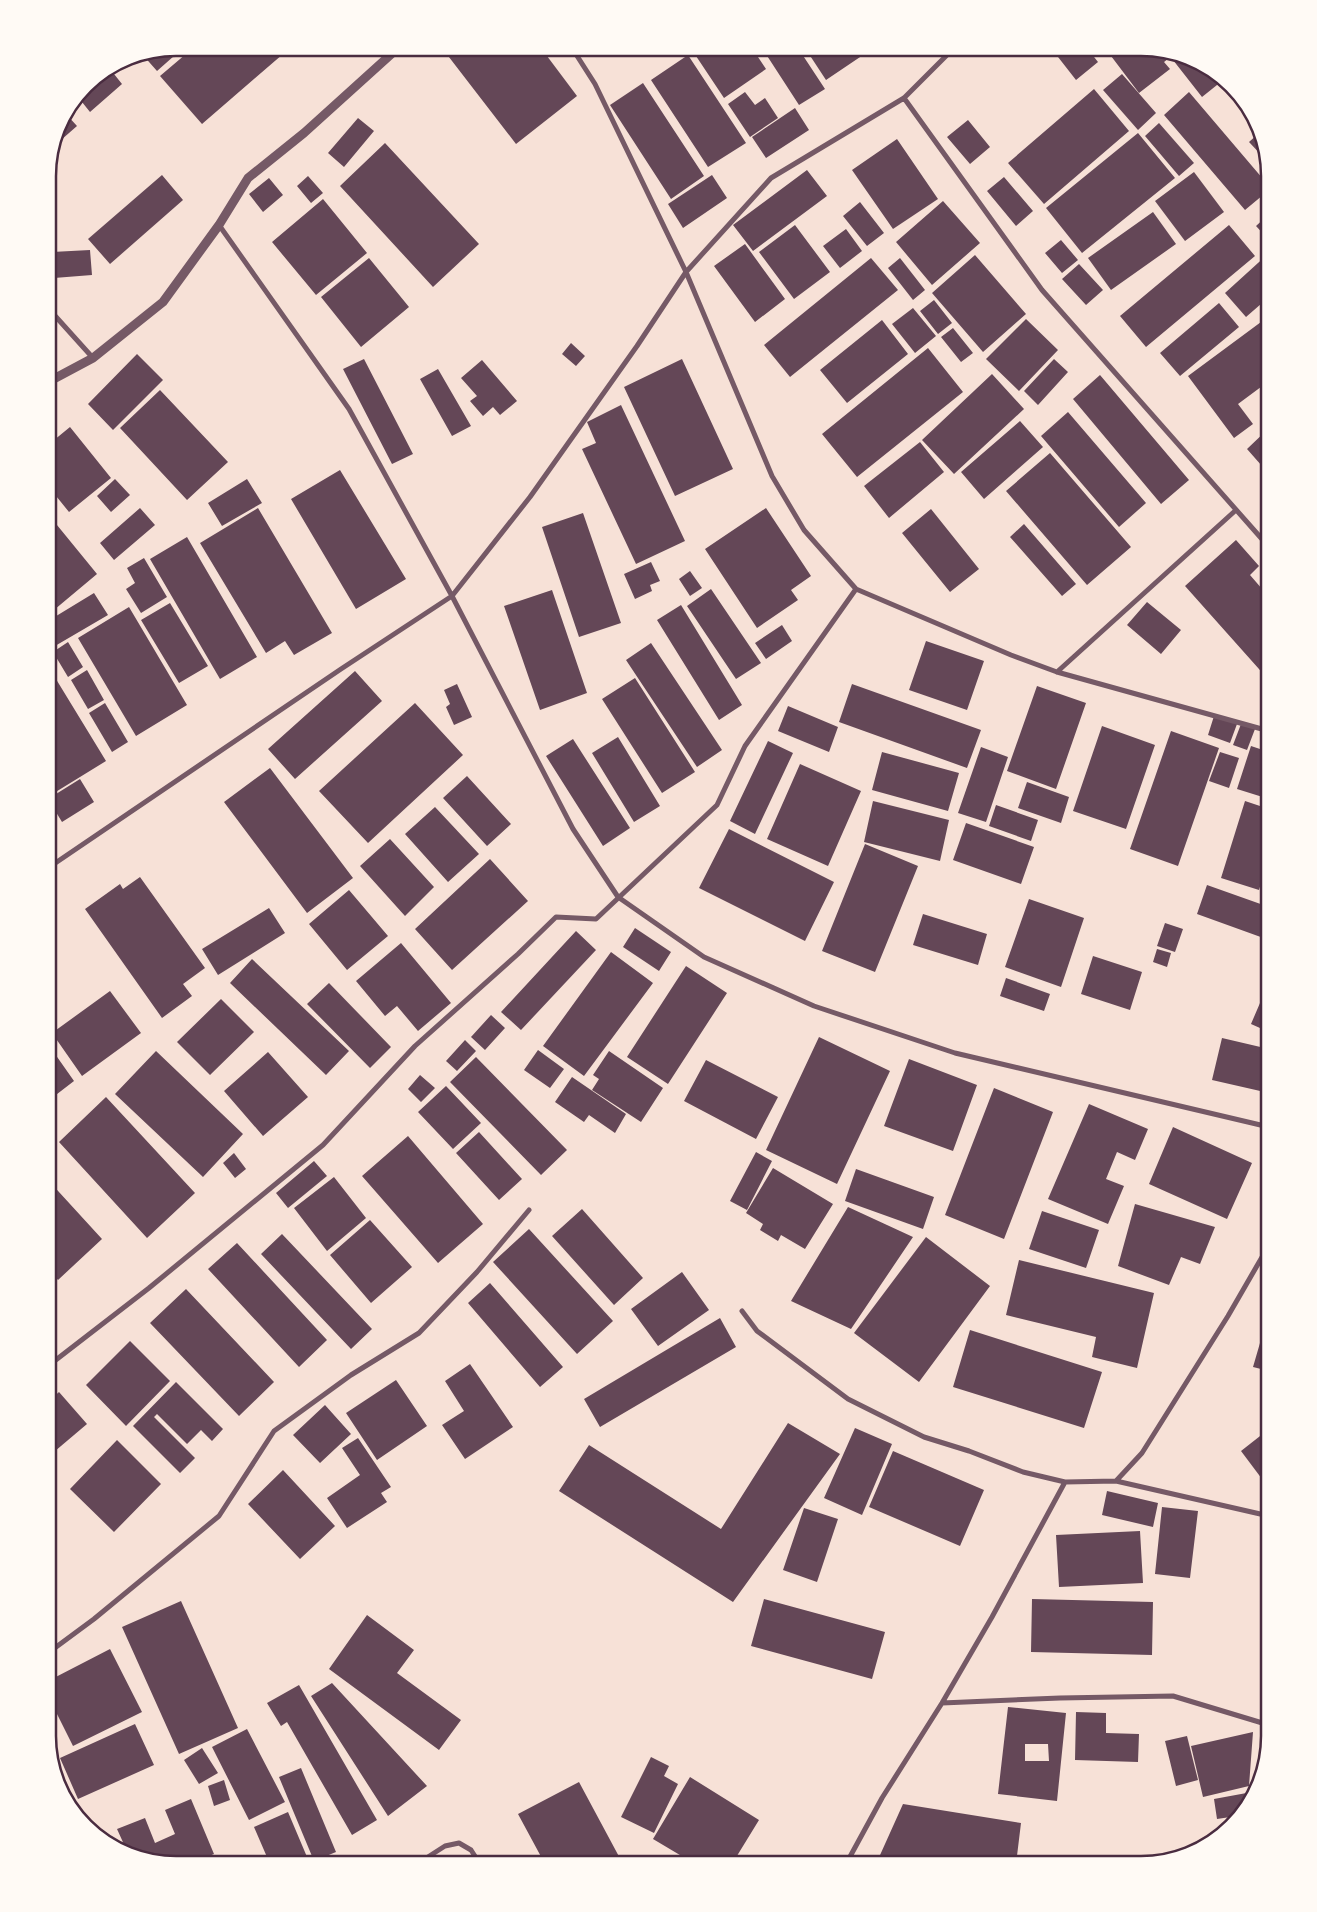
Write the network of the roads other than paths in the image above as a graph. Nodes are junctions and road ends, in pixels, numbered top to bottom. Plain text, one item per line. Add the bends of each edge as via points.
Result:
1 (389, 56) edge
2 (578, 56) edge
3 (945, 57) edge
4 (904, 98) junction
5 (219, 225) junction
6 (686, 272) junction
7 (57, 318) edge
8 (93, 358) junction
9 (57, 377) edge
10 (1236, 510) junction
11 (1261, 537) edge
12 (856, 589) junction
13 (452, 596) junction
14 (1057, 672) junction
15 (1261, 729) edge
16 (57, 862) edge
17 (618, 897) junction
18 (1261, 1126) edge
19 (529, 1210) dead end
20 (1261, 1260) edge
21 (742, 1311) dead end
22 (56, 1360) edge
23 (1116, 1480) junction
24 (1065, 1482) junction
25 (1261, 1514) edge
26 (56, 1647) edge
27 (942, 1703) junction
28 (1261, 1722) edge
29 (431, 1855) edge
30 (474, 1855) edge
31 (851, 1856) edge

1 - 5 street via 304,133 248,178
2 - 6 street via 596,84
3 - 4 street
4 - 6 street via 771,178
4 - 10 street via 1042,290
5 - 8 street via 163,302
5 - 13 street via 349,409
6 - 12 street via 772,476 804,530
6 - 13 street via 638,346 530,497
7 - 8 street
8 - 9 street
10 - 11 street
10 - 14 street
12 - 14 street via 1011,656
12 - 17 street via 745,746 717,805
13 - 16 street
13 - 17 street via 573,829
14 - 15 street
17 - 18 street via 704,957 814,1006 955,1054
17 - 22 street via 596,919 556,917 416,1046 323,1145
19 - 26 street via 477,1272 419,1333 351,1374 274,1431 219,1516
20 - 23 street via 1142,1453
21 - 24 street via 757,1331 848,1399 924,1437 1023,1472
23 - 24 street
23 - 25 street
24 - 27 street
27 - 28 street via 1173,1696
27 - 31 street via 882,1798
29 - 30 street via 445,1846 459,1843

